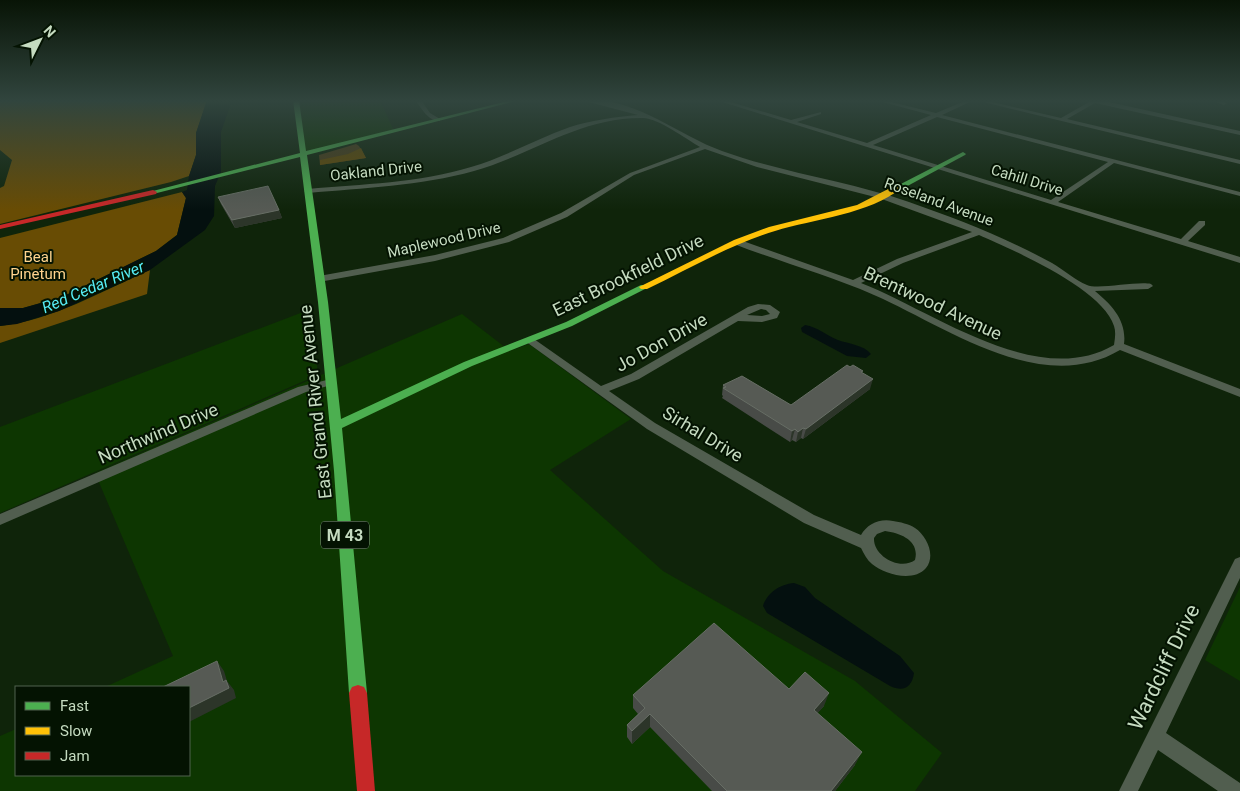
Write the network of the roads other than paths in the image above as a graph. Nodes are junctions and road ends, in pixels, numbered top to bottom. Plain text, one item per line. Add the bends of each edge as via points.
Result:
1 (301, 137) edge
2 (373, 137) edge
3 (553, 137) edge
4 (687, 137) edge
5 (841, 137) edge
6 (886, 137) edge
7 (1020, 137) edge
8 (1134, 137) edge
9 (868, 145) junction
10 (705, 146) junction
11 (963, 154) dead end
12 (304, 155) junction
13 (1113, 161) junction
14 (1240, 162) edge
15 (938, 167) junction
16 (308, 191) junction
17 (1240, 194) edge
18 (882, 196) junction
19 (123, 200) junction
20 (1053, 202) junction
21 (1202, 223) dead end
22 (0, 227) edge
23 (980, 232) junction
24 (0, 233) edge
25 (737, 242) junction
26 (1183, 242) junction
27 (1240, 260) edge
28 (319, 279) junction
29 (855, 284) junction
30 (1148, 286) dead end
31 (1085, 289) junction
32 (737, 318) dead end
33 (530, 340) junction
34 (1119, 346) junction
35 (331, 382) junction
36 (599, 390) junction
37 (1240, 393) edge
38 (335, 426) junction
39 (0, 520) edge
40 (866, 544) dead end
41 (1240, 563) edge
42 (1155, 737) junction
43 (366, 791) edge
44 (1128, 791) edge
45 (1235, 791) edge

1 - 12 street, East Grand River Avenue / M 43
2 - 12 street
3 - 16 street, Oakland Drive via 503,159 458,172 408,181
4 - 10 street, Roseland Avenue
5 - 9 street, Cahill Drive
6 - 9 street
7 - 13 street
8 - 14 street
9 - 15 street, Cahill Drive
10 - 18 street, Roseland Avenue via 779,171
10 - 28 street, Maplewood Drive via 632,174 564,215 506,240 435,258
11 - 15 street, East Brookfield Drive
12 - 16 street, East Grand River Avenue / M 43
12 - 19 street
13 - 17 street
13 - 20 street
15 - 18 street, East Brookfield Drive
15 - 20 street, Cahill Drive
16 - 28 street, East Grand River Avenue / M 43
18 - 23 street, Roseland Avenue
18 - 25 street, East Brookfield Drive via 846,212 772,229
19 - 22 street
19 - 24 street
20 - 26 street, Cahill Drive
21 - 26 street
23 - 29 street via 893,264
23 - 31 street, Roseland Avenue via 1026,254
25 - 29 street, Brentwood Avenue
25 - 33 street, East Brookfield Drive
26 - 27 street, Cahill Drive
28 - 35 street, East Grand River Avenue / M 43
29 - 34 street, Brentwood Avenue via 898,302 968,339 1009,355 1034,360 1080,361 1103,355
30 - 31 street
31 - 34 street, Roseland Avenue via 1110,310 1118,322
32 - 36 street, Jo Don Drive via 630,379
33 - 36 street, Sirhal Drive
33 - 38 street, East Brookfield Drive via 468,364
34 - 37 street
35 - 38 street, East Grand River Avenue / M 43
35 - 39 street, Northwind Drive via 302,389
36 - 40 street, Sirhal Drive via 651,426 790,508
38 - 43 street, East Grand River Avenue / M 43
41 - 42 street, Wardcliff Drive
42 - 44 street, Wardcliff Drive
42 - 45 street

